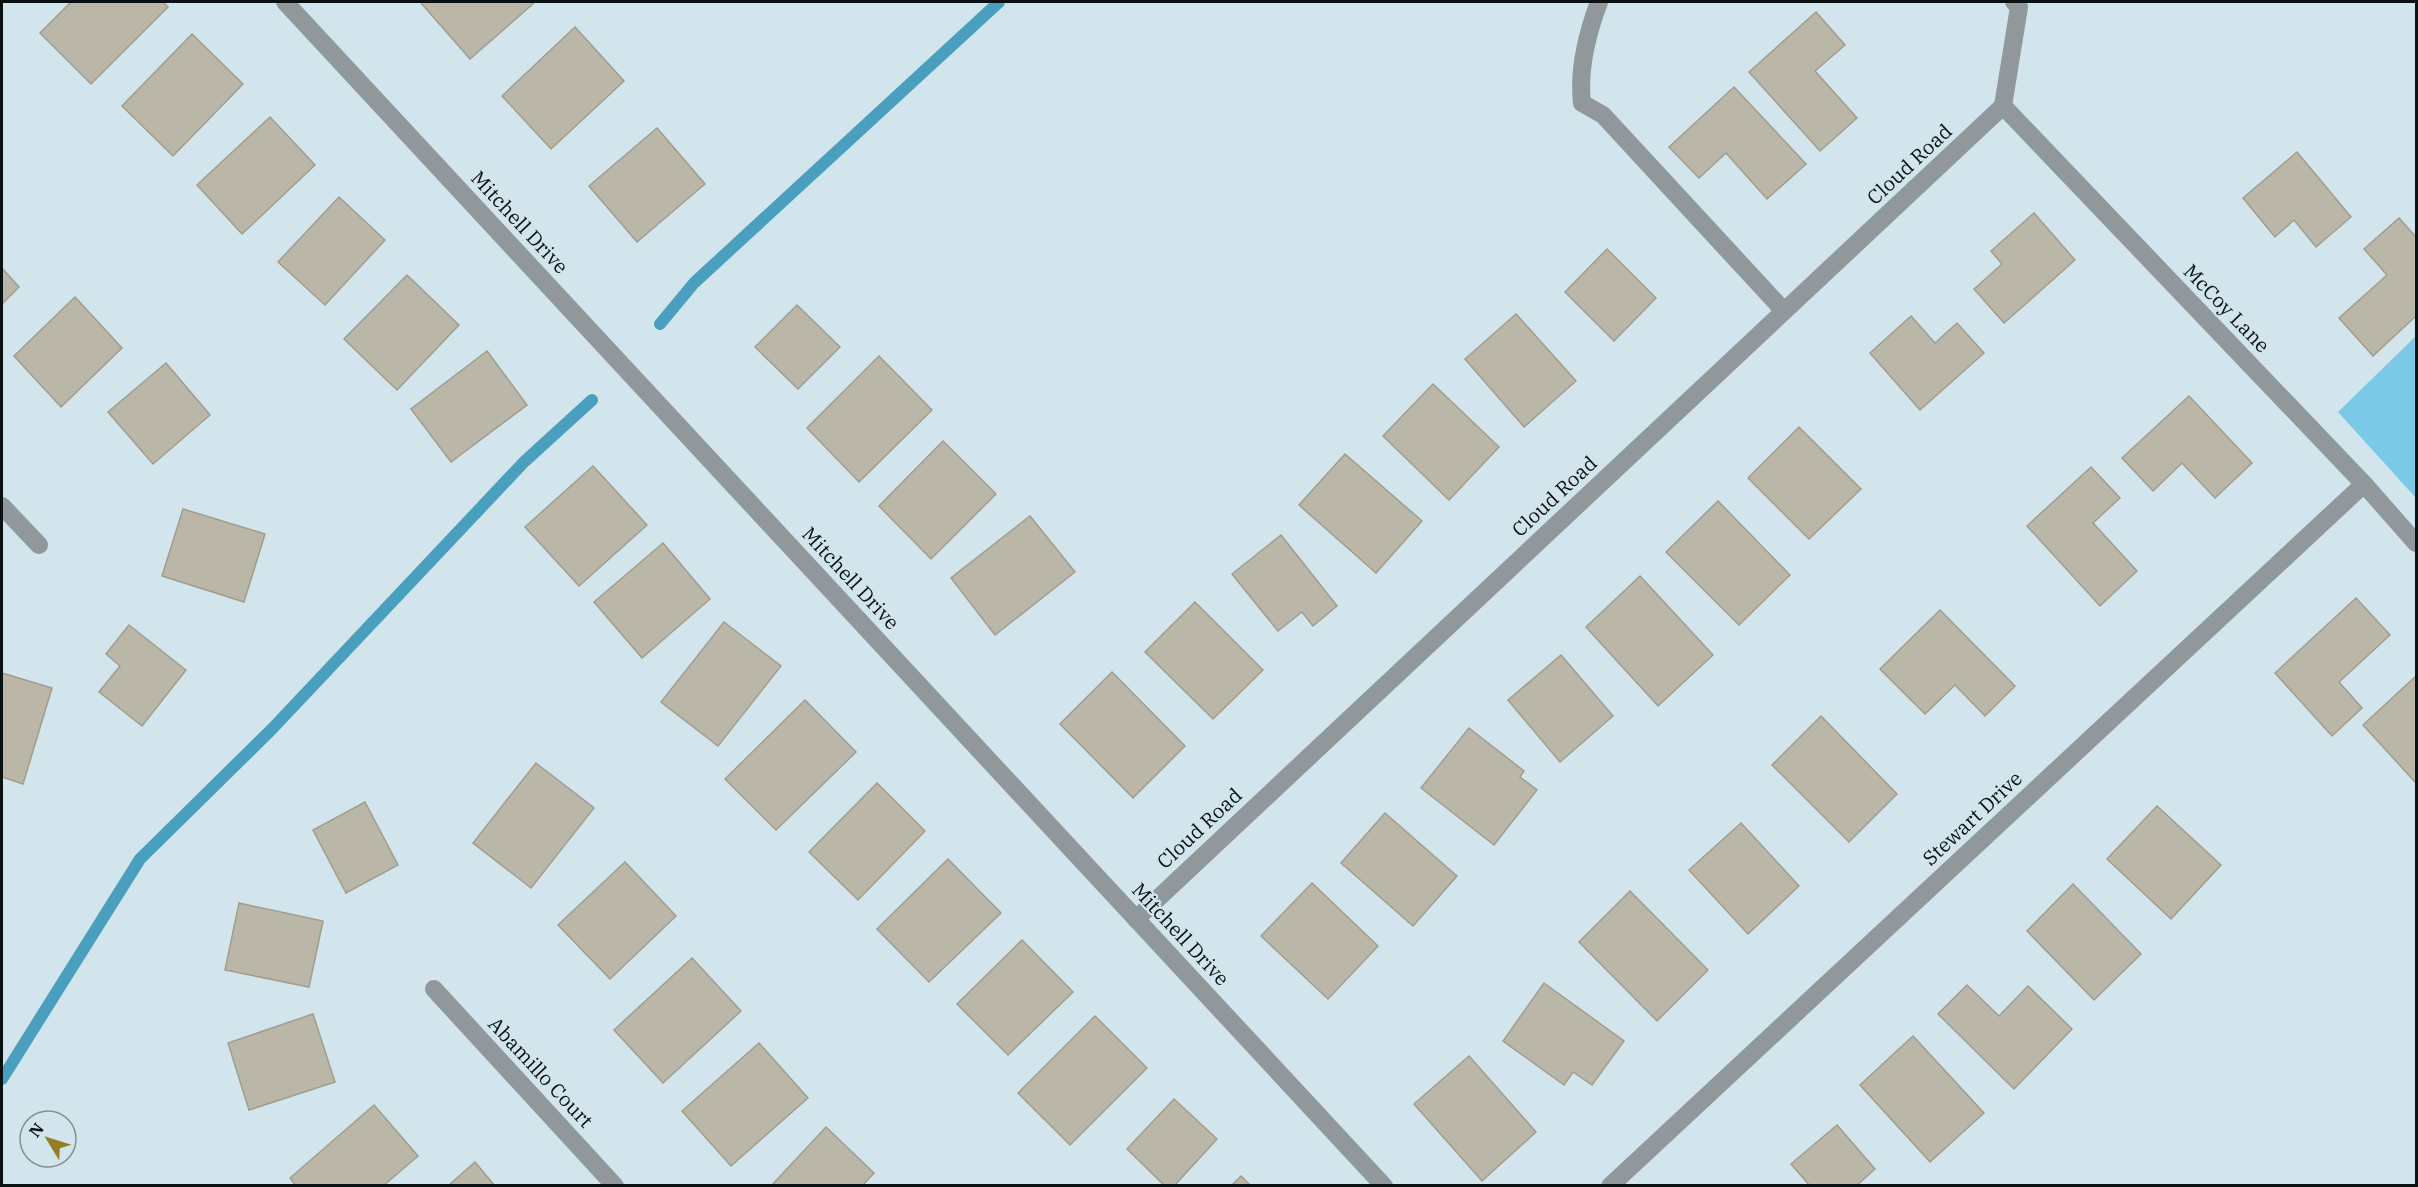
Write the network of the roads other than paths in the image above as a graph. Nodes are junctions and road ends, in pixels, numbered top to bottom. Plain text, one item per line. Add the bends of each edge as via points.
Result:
1 (285, 2) edge
2 (1599, 2) edge
3 (2014, 2) edge
4 (2003, 106) junction
5 (1784, 311) junction
6 (2364, 484) junction
7 (2, 506) edge
8 (2416, 543) edge
9 (39, 545) dead end
10 (1136, 919) junction
11 (434, 989) dead end
12 (615, 1185) edge
13 (1383, 1185) edge
14 (1610, 1185) edge

1 - 10 street, Mitchell Drive
2 - 5 street via 1589,28 1580,84 1582,103 1603,115
3 - 4 street via 2019,7
4 - 5 street, Cloud Road
4 - 6 street, McCoy Lane
5 - 10 street, Cloud Road
6 - 8 street, McCoy Lane
6 - 14 street, Stewart Drive
7 - 9 street
10 - 13 street, Mitchell Drive
11 - 12 street, Abamillo Court

